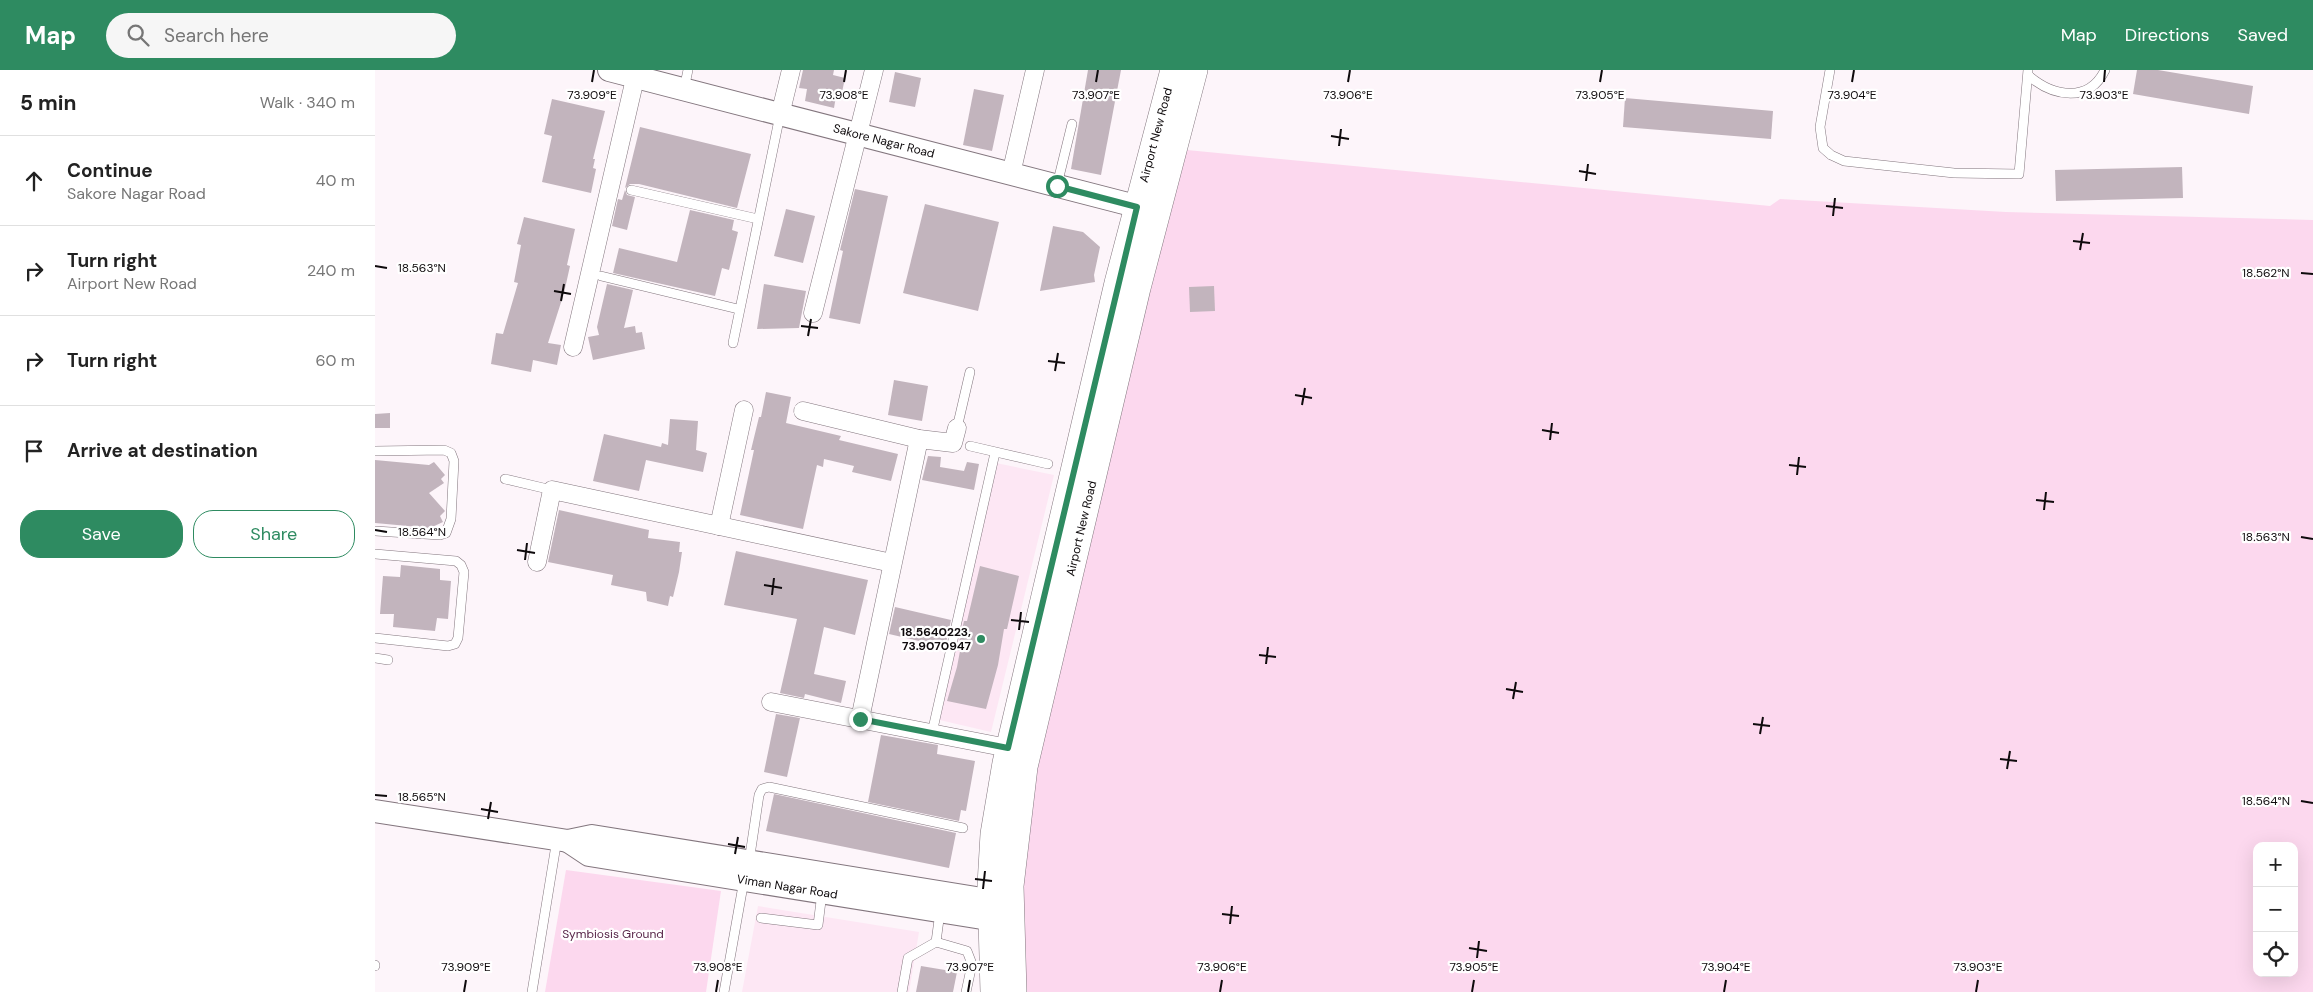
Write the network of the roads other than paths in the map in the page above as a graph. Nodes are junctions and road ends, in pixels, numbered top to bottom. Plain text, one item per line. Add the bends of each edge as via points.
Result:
1 (609, 70) edge
2 (791, 70) edge
3 (874, 70) edge
4 (1035, 70) edge
5 (1173, 70) edge
6 (1195, 70) edge
7 (1830, 70) edge
8 (2105, 70) edge
9 (636, 73) edge
10 (2029, 73) edge
11 (686, 80) edge
12 (780, 115) junction
13 (1072, 124) dead end
14 (858, 134) junction
15 (1011, 174) junction
16 (1057, 186) junction
17 (631, 190) dead end
18 (1147, 209) junction
19 (758, 219) junction
20 (601, 276) dead end
21 (738, 308) junction
22 (813, 313) dead end
23 (733, 343) dead end
24 (573, 347) dead end
25 (971, 372) dead end
26 (744, 410) dead end
27 (803, 411) dead end
28 (957, 428) joint
29 (919, 439) junction
30 (970, 446) dead end
31 (375, 451) edge
32 (995, 453) junction
33 (1048, 464) dead end
34 (505, 480) dead end
35 (552, 490) junction
36 (719, 526) junction
37 (375, 531) edge
38 (375, 554) edge
39 (537, 562) dead end
40 (892, 563) junction
41 (375, 638) edge
42 (375, 658) edge
43 (387, 660) dead end
44 (771, 702) dead end
45 (860, 719) junction
46 (932, 733) junction
47 (1008, 748) junction
48 (375, 811) edge
49 (963, 828) dead end
50 (563, 840) junction
51 (746, 871) junction
52 (823, 893) junction
53 (941, 912) junction
54 (1000, 912) junction
55 (761, 918) dead end
56 (936, 942) junction
57 (532, 992) edge
58 (724, 992) edge
59 (902, 992) edge
60 (966, 992) edge
61 (993, 992) edge
62 (1014, 992) edge

1 - 9 street, Sakore Nagar Road
2 - 12 street
3 - 14 street
4 - 15 street
5 - 18 main road, Airport New Road
6 - 18 main road, Airport New Road
7 - 10 lane via 1820,127 1823,148 1831,155 1843,161 1954,173 2019,174
8 - 10 lane via 2097,84 2086,91 2071,93 2041,86
9 - 11 street, Sakore Nagar Road
9 - 24 street
11 - 12 street, Sakore Nagar Road
12 - 14 street, Sakore Nagar Road
12 - 19 lane
13 - 16 lane
14 - 15 street, Sakore Nagar Road
14 - 22 street
15 - 16 street, Sakore Nagar Road
16 - 18 street, Sakore Nagar Road
17 - 19 lane
18 - 47 main road, Airport New Road
18 - 54 main road, Airport New Road via 1025,767
19 - 21 lane
20 - 21 lane
21 - 23 lane
25 - 28 lane
26 - 36 street
27 - 29 street
28 - 29 street via 953,443
29 - 40 street
30 - 32 lane
31 - 37 lane via 445,450 451,453 454,462 451,519 446,534
32 - 33 lane
32 - 46 lane
34 - 35 lane
35 - 36 street
35 - 39 street
36 - 40 street
38 - 41 lane via 456,561 464,572 455,644 448,646
40 - 45 street
42 - 43 lane
44 - 45 street
45 - 46 street
46 - 47 street
47 - 54 main road, Airport New Road via 993,834
48 - 50 street, Viman Nagar Road
49 - 51 lane via 769,787 762,789 759,796
50 - 51 street, Viman Nagar Road via 589,855
50 - 57 lane
51 - 52 street, Viman Nagar Road
51 - 54 street, Viman Nagar Road
51 - 58 lane
52 - 53 street, Viman Nagar Road
52 - 55 lane via 818,925
53 - 54 street, Viman Nagar Road
53 - 56 lane
54 - 61 main road, Airport New Road
54 - 62 main road, Airport New Road
56 - 59 lane via 908,958
56 - 60 lane via 967,951 972,964

